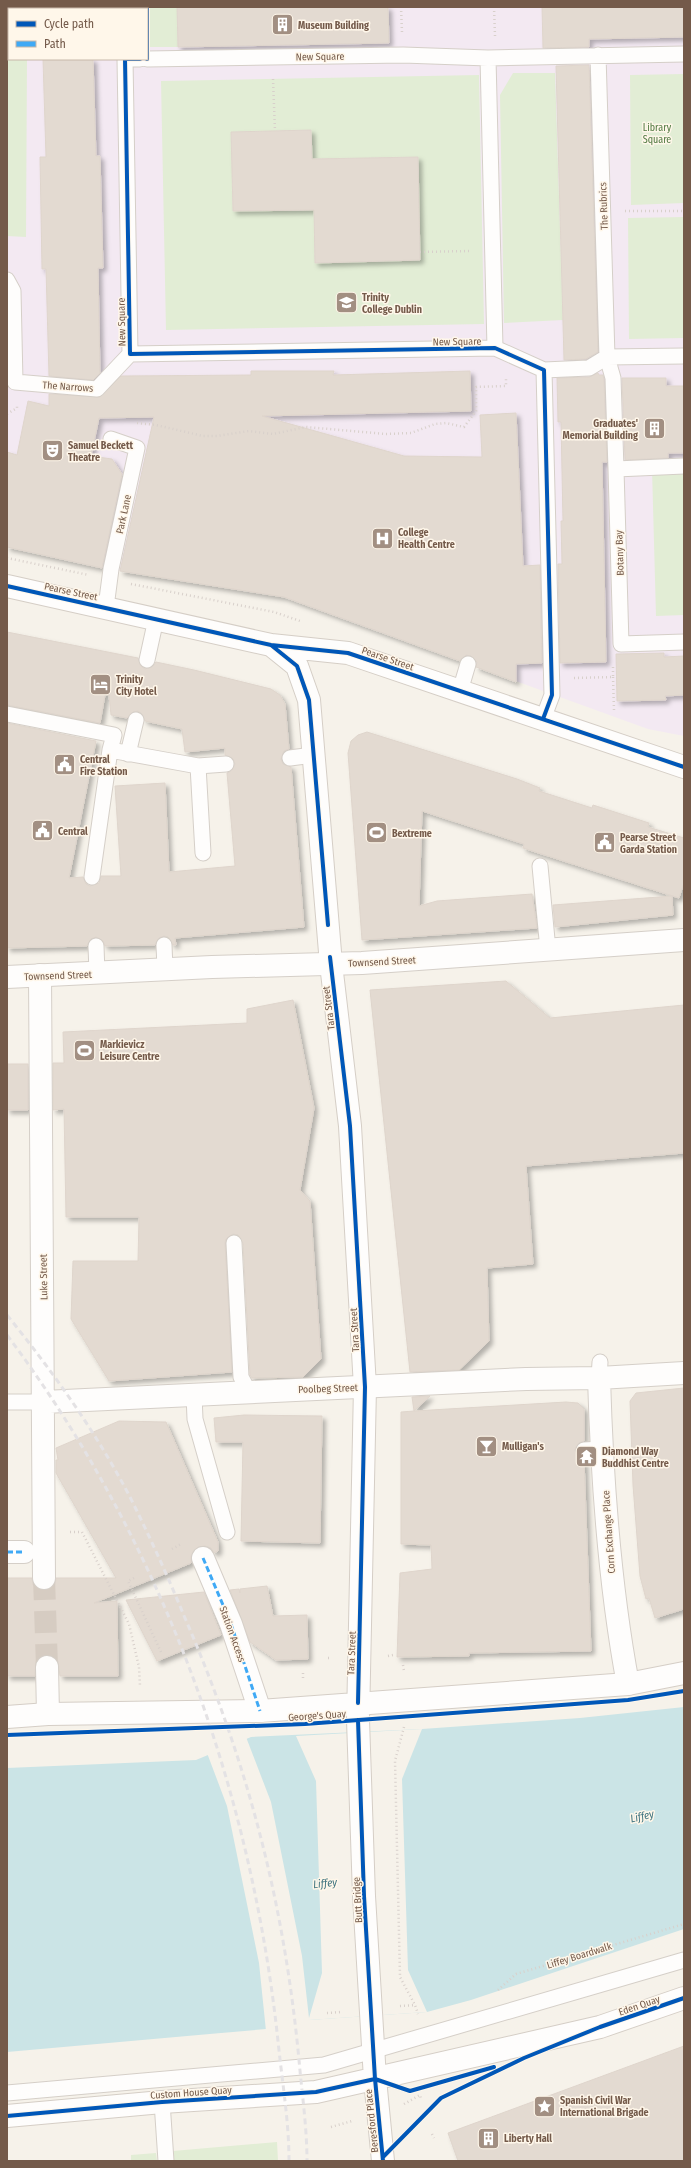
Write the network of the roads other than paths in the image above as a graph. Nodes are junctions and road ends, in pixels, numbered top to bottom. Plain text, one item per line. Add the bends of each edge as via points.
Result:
1 (684, 54) edge
2 (598, 55) junction
3 (488, 58) junction
4 (148, 59) edge
5 (125, 60) edge
6 (7, 280) edge
7 (500, 350) junction
8 (130, 354) junction
9 (684, 356) edge
10 (607, 357) junction
11 (544, 370) junction
12 (111, 439) dead end
13 (684, 466) edge
14 (616, 469) junction
15 (7, 586) edge
16 (106, 607) junction
17 (156, 619) junction
18 (684, 642) edge
19 (271, 645) junction
20 (147, 660) dead end
21 (468, 664) dead end
22 (460, 691) junction
23 (7, 714) edge
24 (543, 719) junction
25 (136, 720) dead end
26 (110, 750) junction
27 (128, 754) junction
28 (313, 755) junction
29 (290, 758) dead end
30 (226, 764) dead end
31 (198, 766) junction
32 (684, 766) edge
33 (203, 853) dead end
34 (540, 866) dead end
35 (92, 877) dead end
36 (684, 940) edge
37 (164, 945) dead end
38 (96, 946) dead end
39 (548, 950) junction
40 (331, 964) junction
41 (165, 969) junction
42 (97, 973) junction
43 (7, 976) edge
44 (40, 976) junction
45 (234, 1243) dead end
46 (599, 1370) junction
47 (684, 1373) edge
48 (365, 1387) junction
49 (249, 1392) junction
50 (194, 1394) junction
51 (7, 1402) edge
52 (44, 1402) junction
53 (227, 1532) dead end
54 (203, 1558) dead end
55 (44, 1578) tunnel mouth
56 (47, 1667) tunnel mouth
57 (684, 1673) edge
58 (628, 1684) junction
59 (260, 1711) junction
60 (48, 1714) junction
61 (358, 1714) junction
62 (7, 1717) edge
63 (684, 1960) edge
64 (684, 1998) edge
65 (374, 2052) junction
66 (375, 2079) junction
67 (7, 2093) edge
68 (162, 2102) junction
69 (7, 2116) edge
70 (166, 2156) edge
71 (383, 2161) edge

1 - 2 lane
2 - 3 lane
2 - 10 lane, The Rubrics
3 - 4 lane, New Square via 403,55
3 - 7 lane, New Square via 492,251
5 - 8 lane, New Square
6 - 8 lane, The Narrows via 13,291 15,382 97,389
7 - 8 lane, New Square
7 - 11 lane
9 - 10 lane
10 - 11 lane via 590,368
10 - 14 lane, The Rubrics via 613,378
11 - 24 lane via 552,695
12 - 16 lane, Park Lane via 137,448 111,569
13 - 14 lane
14 - 18 lane, Botany Bay via 622,644
15 - 16 main road, Pearse Street
16 - 17 main road, Pearse Street
17 - 19 main road, Pearse Street
17 - 20 lane
19 - 22 main road, Pearse Street via 348,653
19 - 28 main road, Tara Street via 297,666 309,700
21 - 22 lane
22 - 24 main road, Pearse Street
23 - 26 lane via 114,735
24 - 32 main road, Pearse Street
25 - 27 lane
26 - 27 lane
26 - 35 lane
27 - 31 lane
28 - 29 lane
28 - 40 main road, Tara Street
30 - 31 lane
31 - 33 lane
34 - 39 lane
36 - 39 main road, Townsend Street
37 - 41 lane
38 - 42 lane
39 - 40 main road, Townsend Street
40 - 41 main road, Townsend Street
40 - 48 main road, Tara Street via 350,1126
41 - 42 main road, Townsend Street
42 - 44 main road, Townsend Street
43 - 44 main road, Townsend Street
44 - 52 main road, Luke Street
45 - 49 lane via 241,1377
46 - 47 main road, Poolbeg Street
46 - 48 main road, Poolbeg Street via 526,1379
46 - 58 main road, Corn Exchange Place via 593,1449 617,1624
48 - 49 main road, Poolbeg Street
48 - 61 main road, Tara Street
49 - 50 main road, Poolbeg Street
50 - 52 main road, Poolbeg Street
50 - 53 lane via 195,1419
51 - 52 lane
52 - 55 main road, Luke Street
54 - 59 main road, Station Access via 231,1624
56 - 60 main road
57 - 58 main road, George's Quay
58 - 61 main road, George's Quay
59 - 60 main road, George's Quay
59 - 61 main road, George's Quay
60 - 62 main road, George's Quay
61 - 65 main road, Butt Bridge via 364,1896
63 - 65 lane via 417,2037
64 - 66 main road, Eden Quay via 600,2027
65 - 66 main road, Butt Bridge
65 - 67 lane, Custom House Quay via 324,2065
66 - 68 main road, Custom House Quay via 316,2092
66 - 71 main road, Beresford Place
68 - 69 main road, Custom House Quay
68 - 70 lane

